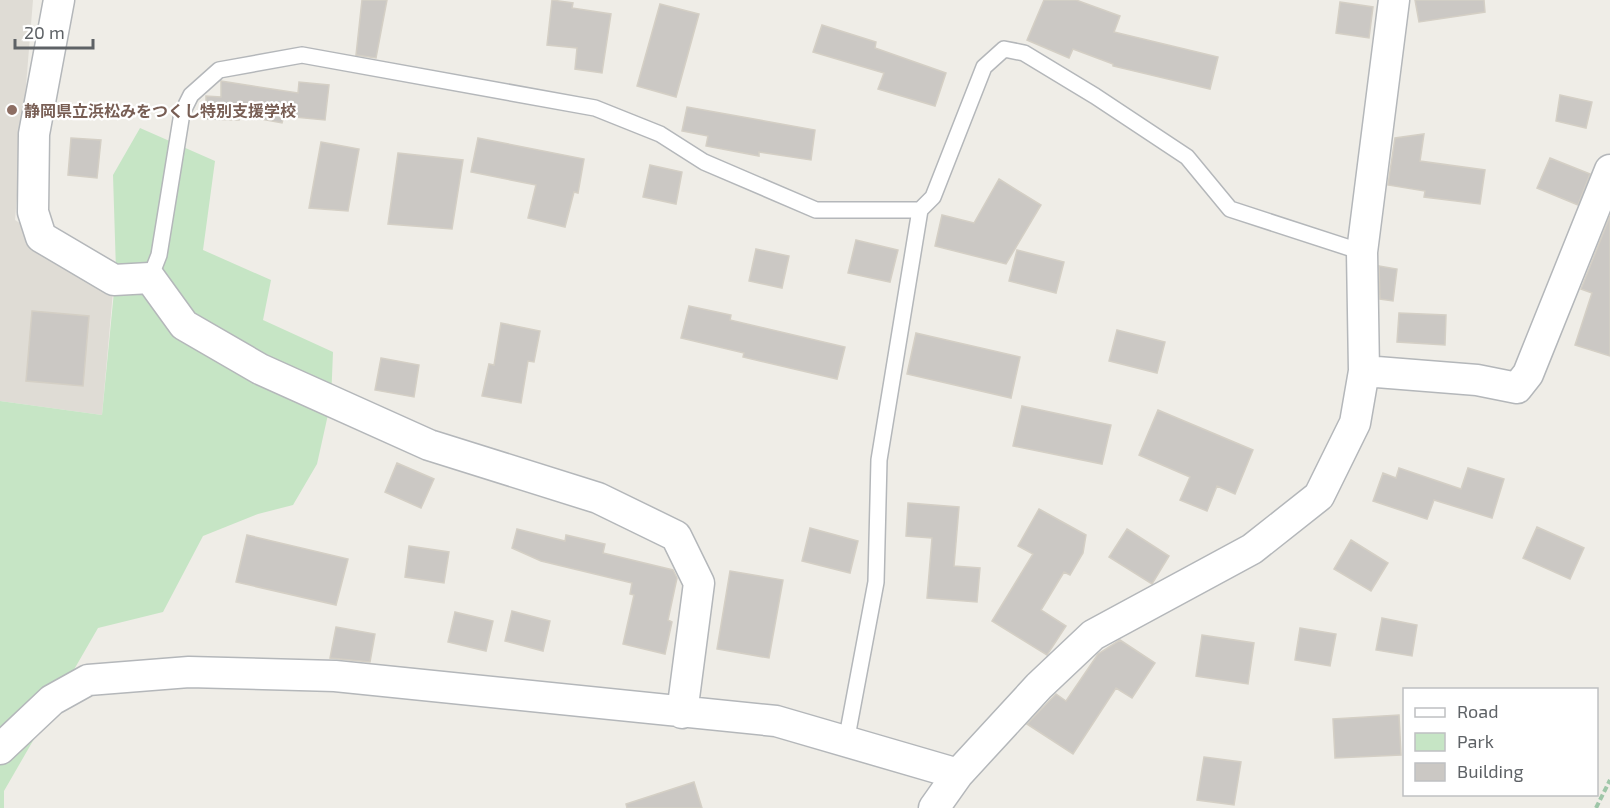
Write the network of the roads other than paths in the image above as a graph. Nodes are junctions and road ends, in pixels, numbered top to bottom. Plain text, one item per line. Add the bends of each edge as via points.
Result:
1 (59, 0) edge
2 (1394, 0) edge
3 (1610, 170) edge
4 (920, 210) junction
5 (1362, 252) junction
6 (150, 278) junction
7 (1364, 371) junction
8 (682, 713) junction
9 (846, 742) junction
10 (0, 749) edge
11 (958, 774) junction
12 (934, 808) edge

1 - 6 street via 34,134 33,212 42,237 114,280
2 - 5 street
3 - 7 street via 1528,374 1516,388 1477,380
4 - 5 lane via 933,197 984,67 1004,49 1024,53 1187,157 1230,209
4 - 6 lane via 816,210 704,162 660,134 595,108 302,55 219,70 191,95 182,113 159,255
4 - 9 lane via 879,460 876,582
5 - 7 street
6 - 8 street via 184,325 260,369 429,446 598,498 676,536 699,583
7 - 11 street via 1355,423 1319,496 1252,549 1093,635 1039,686
8 - 9 street via 776,721
8 - 10 street via 335,676 189,672 88,680 52,700
9 - 11 street
11 - 12 street

